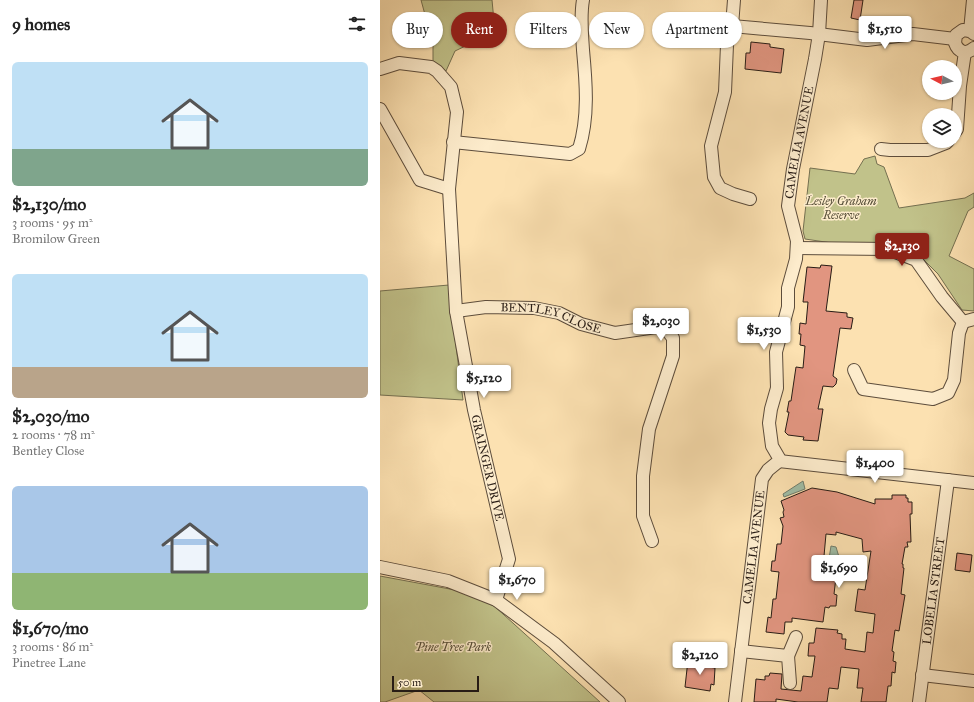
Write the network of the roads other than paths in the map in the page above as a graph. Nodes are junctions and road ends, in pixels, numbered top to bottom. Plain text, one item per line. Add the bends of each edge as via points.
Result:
1 (583, 0) edge
2 (734, 0) edge
3 (821, 0) edge
4 (973, 0) edge
5 (733, 12) edge
6 (742, 27) edge
7 (972, 32) edge
8 (819, 34) junction
9 (955, 38) junction
10 (726, 48) edge
11 (970, 50) edge
12 (380, 68) edge
13 (958, 108) edge
14 (380, 109) edge
15 (453, 142) junction
16 (933, 148) edge
17 (881, 149) dead end
18 (449, 190) junction
19 (750, 199) dead end
20 (797, 248) junction
21 (456, 311) junction
22 (968, 320) edge
23 (854, 370) dead end
24 (779, 461) junction
25 (948, 480) junction
26 (974, 483) edge
27 (652, 541) dead end
28 (380, 567) edge
29 (496, 600) junction
30 (796, 637) dead end
31 (741, 651) junction
32 (788, 656) junction
33 (922, 675) junction
34 (974, 681) edge
35 (790, 683) dead end
36 (619, 702) edge
37 (735, 702) edge
38 (919, 702) edge

1 - 15 street via 581,13 585,75 584,132 579,149 570,154
2 - 5 street
3 - 8 street, CAMELIA AVENUE
4 - 7 street
6 - 8 street
7 - 9 street via 959,32
8 - 9 street via 867,40 913,34
8 - 20 street, CAMELIA AVENUE via 788,206
9 - 11 street via 958,50
10 - 19 street via 725,92 711,146 714,176 720,188
11 - 13 street via 960,86
12 - 15 street, GRAINGER DRIVE via 398,63 431,66 438,70 451,87 457,112
14 - 18 street via 420,180
15 - 18 street, GRAINGER DRIVE
16 - 17 street
18 - 21 street, GRAINGER DRIVE
20 - 22 street via 887,249 916,260 942,296
20 - 24 street, CAMELIA AVENUE via 788,288 788,307 776,352 777,388 769,423 772,446
21 - 27 street, BENTLEY CLOSE via 486,307 534,308 558,313 581,324 615,333 656,326 666,329 673,338 673,356 649,428 643,476 643,516
21 - 29 street, GRAINGER DRIVE via 474,410 509,559
22 - 23 street via 960,333 954,380 948,393 933,399 863,389
24 - 25 street
24 - 31 street, CAMELIA AVENUE via 762,479
25 - 26 street
25 - 33 street, LOBELIA STREET
28 - 29 street via 448,581
29 - 36 street via 554,643
30 - 32 street
31 - 32 street
31 - 37 street, CAMELIA AVENUE
32 - 35 street
33 - 34 street
33 - 38 street, LOBELIA STREET

